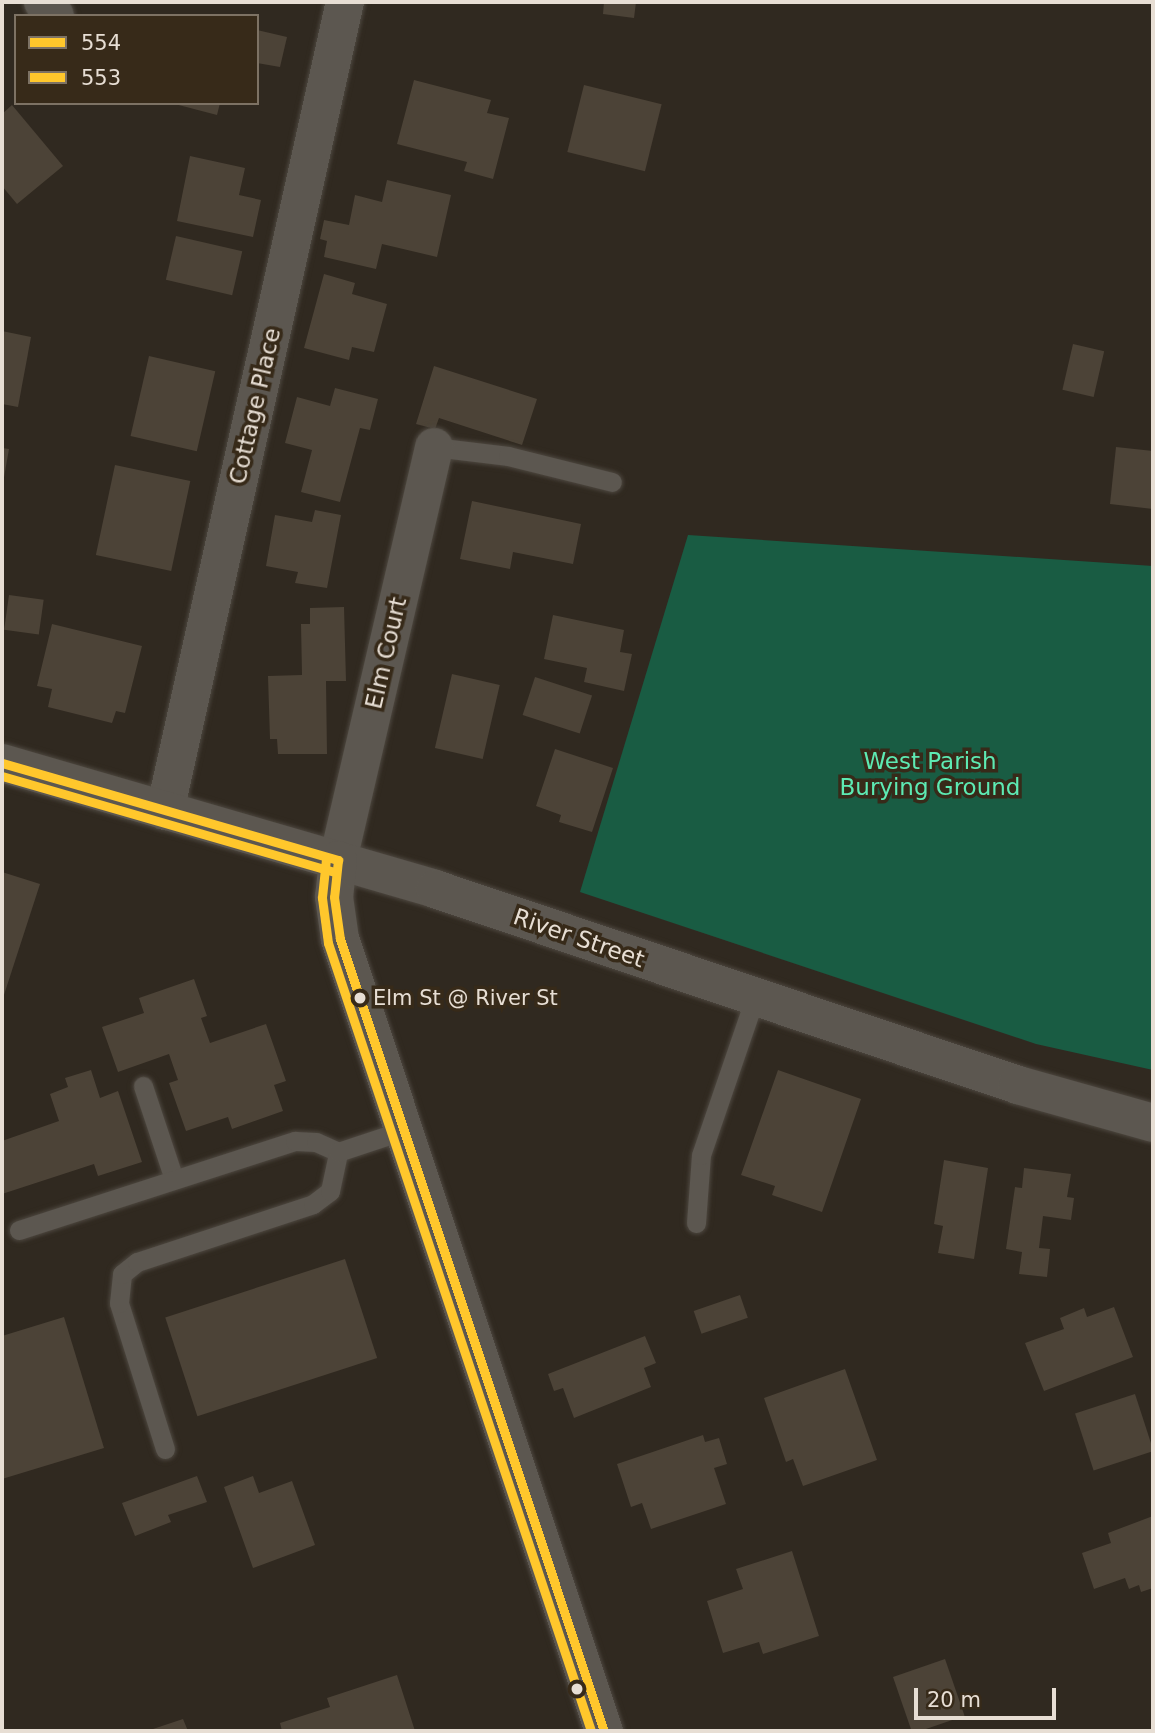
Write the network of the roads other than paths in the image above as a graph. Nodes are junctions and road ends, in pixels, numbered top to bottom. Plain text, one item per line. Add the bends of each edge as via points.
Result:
1 (345, 2) edge
2 (435, 447) joint
3 (612, 482) dead end
4 (2, 763) edge
5 (165, 811) junction
6 (338, 860) junction
7 (755, 997) junction
8 (143, 1086) dead end
9 (1153, 1123) edge
10 (404, 1130) junction
11 (338, 1152) junction
12 (174, 1179) junction
13 (696, 1223) dead end
14 (19, 1230) dead end
15 (165, 1449) dead end
16 (604, 1731) edge

1 - 5 street, Cottage Place
2 - 3 lane via 508,456
2 - 6 street, Elm Court
4 - 5 street, River Street
5 - 6 street, River Street
6 - 7 street, River Street
6 - 10 street, Elm Court via 334,897 340,939
7 - 9 street, River Street via 1017,1085
7 - 13 lane via 701,1155
8 - 12 lane
10 - 11 lane
10 - 16 street, Elm Court
11 - 12 lane via 316,1142 295,1141
11 - 15 lane via 330,1191 313,1204 137,1262 122,1273 119,1303
12 - 14 lane

